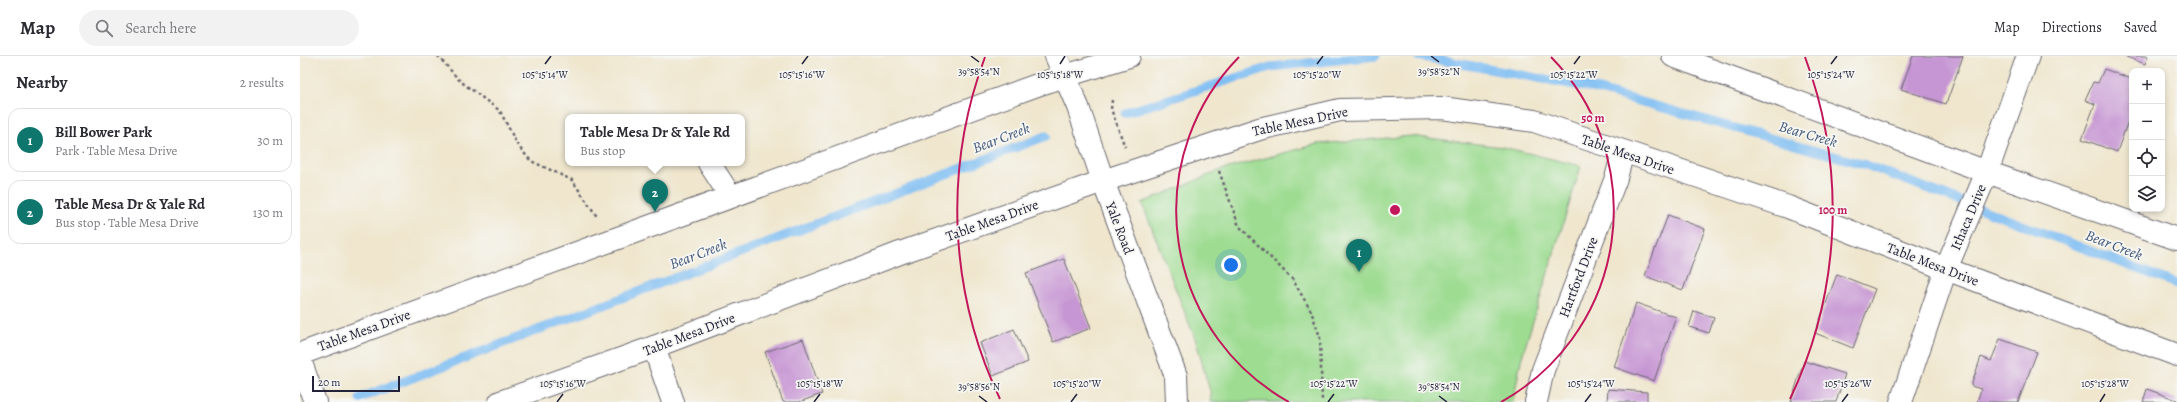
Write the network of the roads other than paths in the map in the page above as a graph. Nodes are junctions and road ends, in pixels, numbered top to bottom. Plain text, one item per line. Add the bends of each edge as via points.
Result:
1 (1129, 56) edge
2 (1673, 56) edge
3 (2028, 56) edge
4 (1060, 66) edge
5 (1623, 152) junction
6 (711, 166) edge
7 (1987, 172) junction
8 (1103, 181) junction
9 (731, 197) junction
10 (2177, 239) edge
11 (1946, 269) junction
12 (654, 347) junction
13 (300, 354) edge
14 (2177, 355) edge
15 (300, 360) edge
16 (315, 402) edge
17 (500, 402) edge
18 (673, 402) edge
19 (1177, 402) edge
20 (1536, 402) edge
21 (1901, 402) edge

1 - 4 street, Table Mesa Drive via 1099,67
2 - 7 street
3 - 7 street, Ithaca Drive
4 - 8 street, Yale Road via 1078,107
4 - 9 street, Table Mesa Drive
5 - 8 street, Table Mesa Drive via 1534,121 1442,108 1340,110 1259,129
5 - 11 street, Table Mesa Drive via 1788,207
5 - 20 street, Hartford Drive via 1616,178 1543,370
6 - 9 street
7 - 10 street
7 - 11 street, Ithaca Drive
8 - 12 street, Table Mesa Drive via 900,253
8 - 19 street, Yale Road via 1176,376
9 - 13 street, Table Mesa Drive
11 - 14 street, Table Mesa Drive
11 - 21 street, Ithaca Drive
12 - 17 street, Table Mesa Drive
12 - 18 street
15 - 16 street

